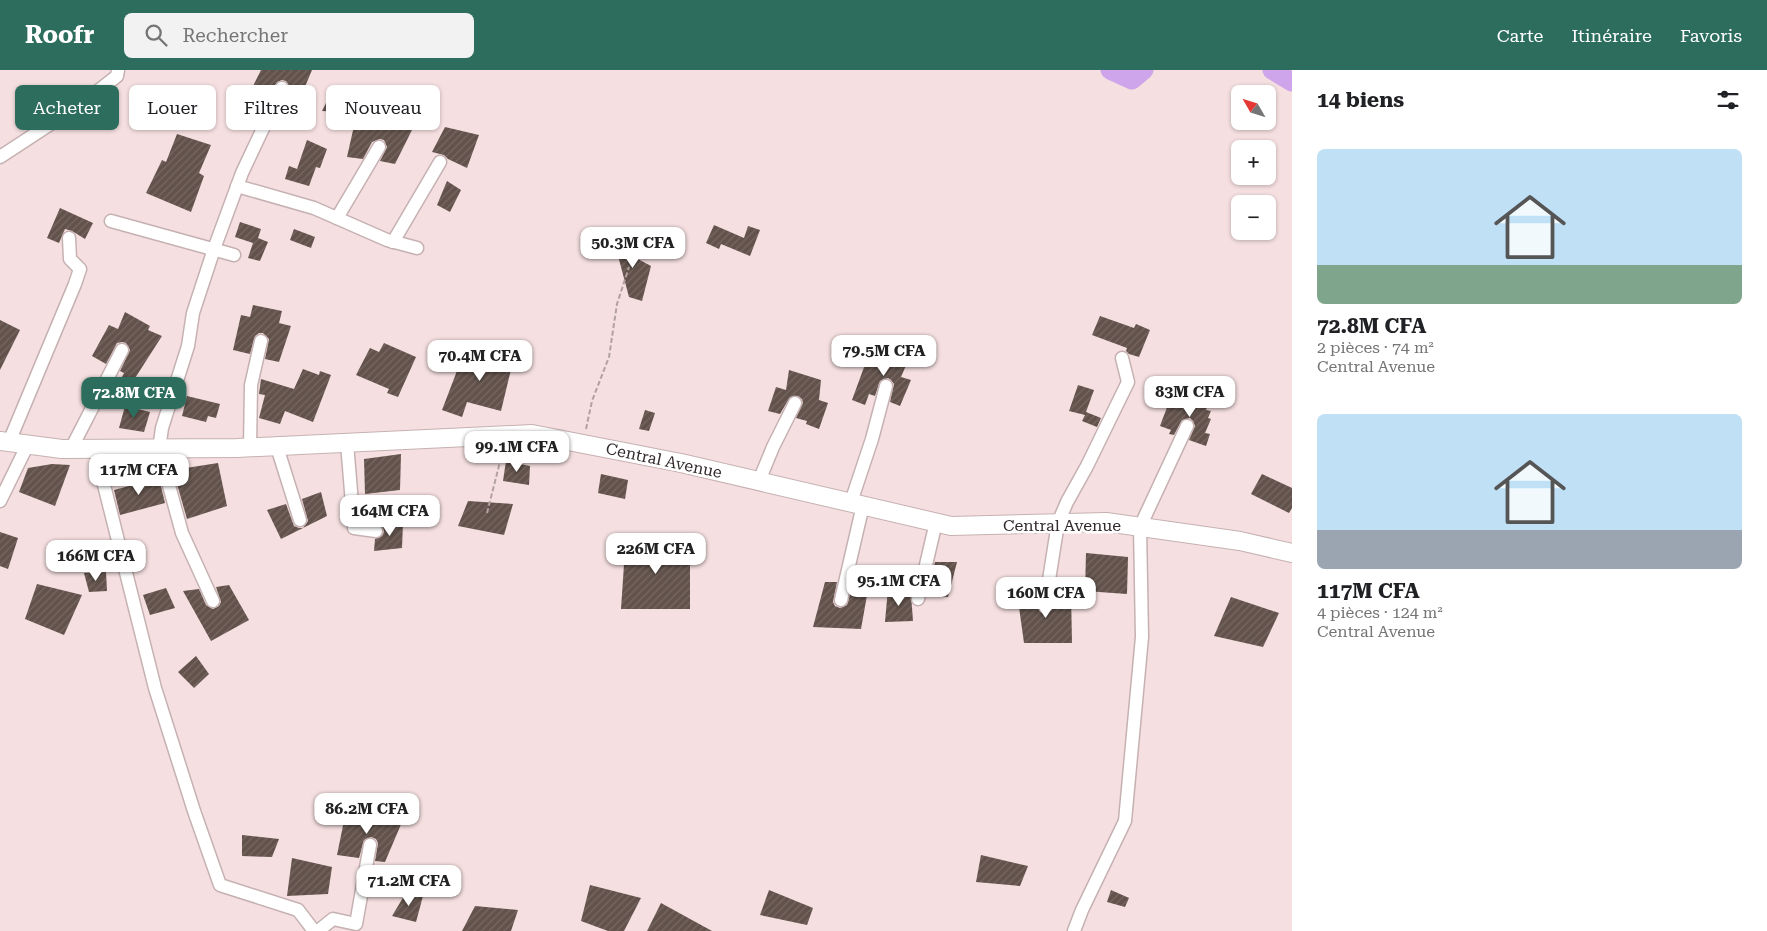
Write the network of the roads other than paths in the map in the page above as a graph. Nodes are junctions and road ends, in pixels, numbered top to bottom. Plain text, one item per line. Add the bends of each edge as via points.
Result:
1 (118, 70) edge
2 (263, 130) edge
3 (379, 146) dead end
4 (0, 157) edge
5 (440, 162) dead end
6 (237, 186) junction
7 (337, 218) junction
8 (111, 221) dead end
9 (69, 238) dead end
10 (393, 242) junction
11 (418, 248) dead end
12 (214, 249) junction
13 (234, 255) dead end
14 (261, 341) dead end
15 (122, 350) dead end
16 (1122, 358) dead end
17 (886, 386) dead end
18 (795, 403) dead end
19 (1187, 426) dead end
20 (4, 441) edge
21 (347, 443) junction
22 (28, 444) junction
23 (277, 446) junction
24 (159, 448) junction
25 (250, 448) junction
26 (71, 449) junction
27 (95, 449) junction
28 (760, 481) junction
29 (0, 501) edge
30 (857, 504) junction
31 (300, 520) dead end
32 (936, 522) junction
33 (1058, 523) junction
34 (1140, 527) junction
35 (376, 531) dead end
36 (1292, 553) edge
37 (918, 599) dead end
38 (841, 600) dead end
39 (213, 601) dead end
40 (1045, 605) dead end
41 (370, 845) dead end
42 (316, 931) edge
43 (1074, 931) edge

1 - 4 street via 117,76 84,102
2 - 6 street
3 - 7 street
5 - 10 street
6 - 7 street
6 - 12 street
7 - 10 street
8 - 12 street
9 - 20 street via 70,259 80,269
10 - 11 street
12 - 13 street
12 - 24 street
14 - 25 street via 251,385
15 - 26 street
16 - 33 street via 1128,382
17 - 30 street
18 - 28 street
19 - 34 street
20 - 22 street, Central Avenue
21 - 23 street, Central Avenue
21 - 28 street, Central Avenue via 532,434
21 - 35 street via 354,528
22 - 26 street, Central Avenue
22 - 29 street
23 - 25 street, Central Avenue
23 - 31 street
24 - 25 street, Central Avenue
24 - 27 street, Central Avenue
24 - 39 street via 182,533
26 - 27 street, Central Avenue
27 - 42 street via 155,688 220,885 298,910
28 - 30 street, Central Avenue
30 - 32 street, Central Avenue
30 - 38 street
32 - 33 street, Central Avenue via 951,526
32 - 37 street
33 - 34 street, Central Avenue via 1106,522
33 - 40 street
34 - 36 street, Central Avenue via 1240,541
34 - 43 street via 1142,637 1125,821
41 - 42 street via 356,924 333,919

